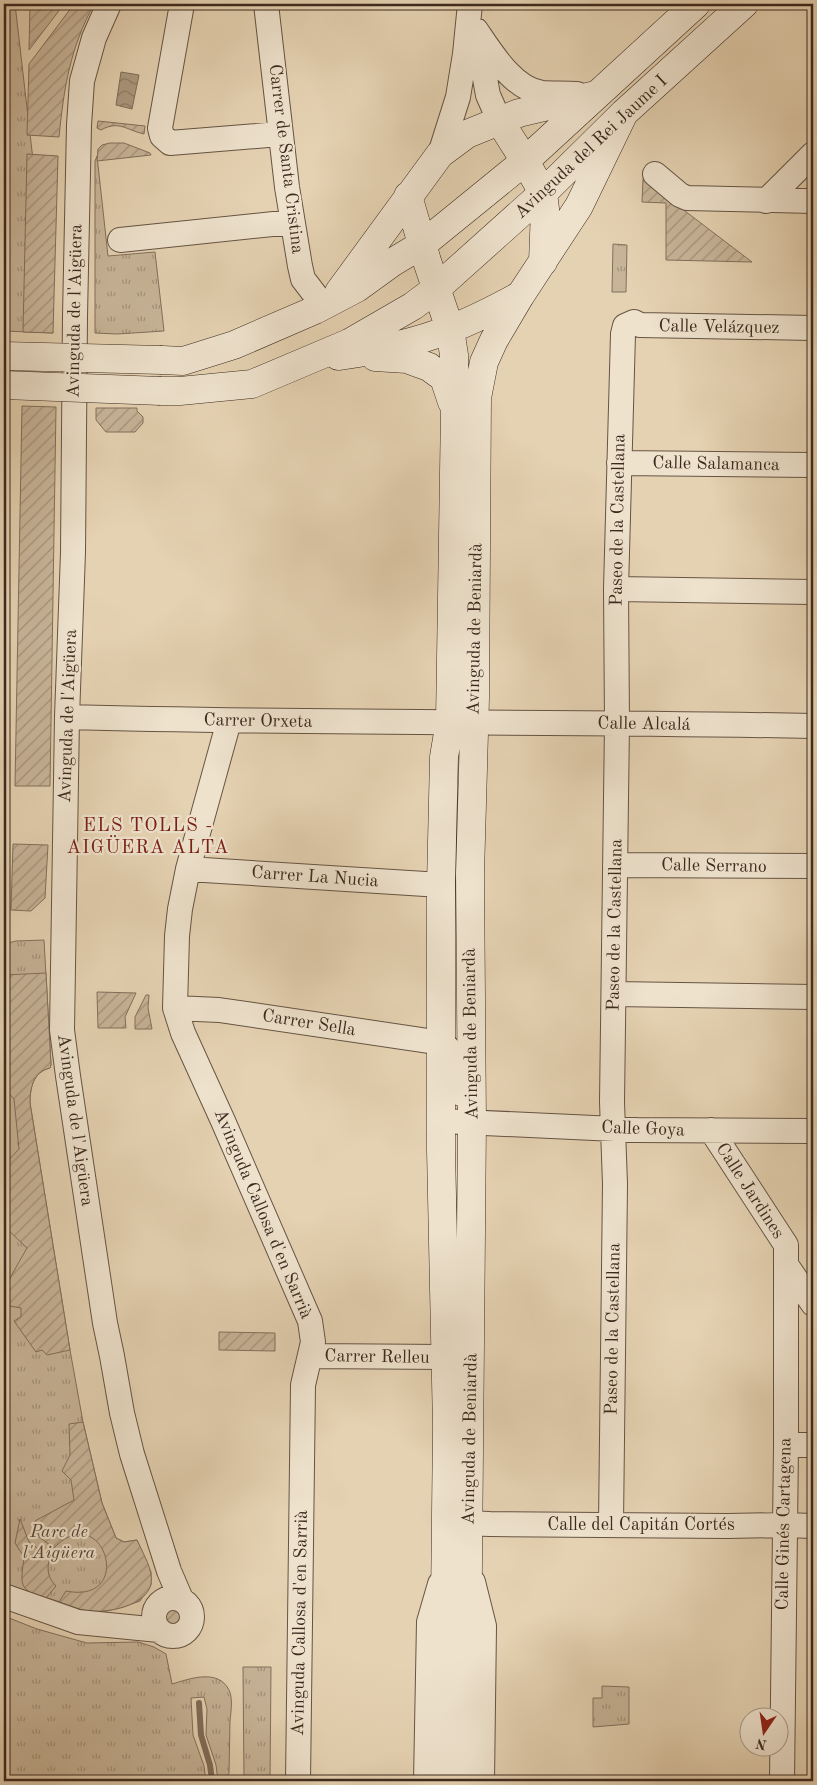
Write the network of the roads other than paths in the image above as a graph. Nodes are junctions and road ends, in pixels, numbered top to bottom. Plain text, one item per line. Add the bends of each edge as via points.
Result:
1 (109, 4) edge
2 (182, 4) edge
3 (266, 4) edge
4 (471, 4) edge
5 (696, 4) edge
6 (744, 4) edge
7 (476, 30) junction
8 (596, 94) junction
9 (624, 113) junction
10 (499, 120) junction
11 (280, 134) junction
12 (440, 154) junction
13 (813, 154) edge
14 (525, 161) junction
15 (655, 174) dead end
16 (543, 193) junction
17 (408, 196) junction
18 (766, 201) junction
19 (813, 201) edge
20 (292, 222) junction
21 (120, 240) dead end
22 (423, 244) junction
23 (543, 263) junction
24 (437, 288) junction
25 (520, 296) junction
26 (329, 303) junction
27 (626, 326) joint
28 (813, 328) edge
29 (450, 329) junction
30 (346, 355) junction
31 (4, 356) edge
32 (312, 360) junction
33 (4, 384) edge
34 (455, 411) junction
35 (620, 463) junction
36 (813, 465) edge
37 (616, 589) junction
38 (813, 592) edge
39 (66, 717) junction
40 (228, 721) junction
41 (462, 721) junction
42 (618, 724) junction
43 (813, 726) edge
44 (615, 865) junction
45 (813, 866) edge
46 (188, 868) junction
47 (441, 885) junction
48 (614, 994) junction
49 (813, 997) edge
50 (175, 1008) junction
51 (442, 1043) junction
52 (458, 1122) junction
53 (613, 1128) junction
54 (710, 1130) junction
55 (813, 1131) edge
56 (787, 1266) junction
57 (813, 1304) edge
58 (310, 1356) junction
59 (445, 1358) junction
60 (447, 1426) junction
61 (786, 1445) junction
62 (813, 1445) edge
63 (464, 1522) junction
64 (611, 1524) junction
65 (784, 1524) junction
66 (813, 1526) edge
67 (457, 1563) junction
68 (4, 1596) edge
69 (298, 1781) edge
70 (426, 1781) edge
71 (443, 1781) edge
72 (466, 1781) edge
73 (482, 1781) edge
74 (782, 1781) edge

1 - 39 street, Avinguda de l'Aigüera via 94,38 82,81 79,125 73,552
2 - 11 street via 160,128 162,136 170,143
3 - 11 street, Carrer de Santa Cristina
4 - 7 street
4 - 12 street via 458,97
5 - 8 main road, Avinguda del Rei Jaume I
6 - 9 main road, Avinguda del Rei Jaume I
7 - 8 street via 495,59 521,85 540,92
7 - 10 street via 488,95
8 - 10 main road via 519,112
8 - 14 main road, Avinguda del Rei Jaume I
9 - 16 main road, Avinguda del Rei Jaume I
9 - 23 main road, Avinguda de Beniardà via 580,206
10 - 12 main road via 467,134
10 - 14 main road
11 - 20 street, Carrer de Santa Cristina
12 - 14 main road via 483,142 506,147
12 - 17 main road
13 - 18 street
14 - 16 main road
14 - 22 main road, Avinguda del Rei Jaume I
15 - 18 street via 687,198
16 - 23 main road
16 - 24 main road, Avinguda del Rei Jaume I
17 - 22 main road, Avinguda de Beniardà
17 - 26 main road
18 - 19 street
20 - 21 street
20 - 26 street, Carrer de Santa Cristina via 303,279 316,296
22 - 24 main road, Avinguda de Beniardà
22 - 26 main road, Avinguda del Rei Jaume I
23 - 25 main road, Avinguda de Beniardà
24 - 29 main road, Avinguda de Beniardà
24 - 32 main road, Avinguda del Rei Jaume I via 413,306
25 - 29 main road
25 - 41 main road, Avinguda de Beniardà via 490,347 479,380
26 - 31 main road, Avinguda del Rei Jaume I, bridge via 234,345 183,361
27 - 28 street, Calle Velázquez via 634,322 640,325
27 - 35 street, Paseo de la Castellana via 623,334
29 - 30 main road via 393,347
29 - 34 main road, Avinguda de Beniardà
30 - 32 main road
30 - 34 main road via 407,359 429,367 444,378
32 - 33 main road, bridge via 252,384 180,391
34 - 41 main road, Avinguda de Beniardà
35 - 36 street, Calle Salamanca
35 - 37 street, Paseo de la Castellana
37 - 38 street
37 - 42 street, Paseo de la Castellana
39 - 40 street, Carrer Orxeta
39 - 68 street, Avinguda de l'Aigüera via 62,1030 105,1323 122,1413 169,1571 165,1609 111,1624 78,1622
40 - 41 street, Carrer Orxeta
40 - 46 street, Avinguda Callosa d'en Sarrià
41 - 42 street, Calle Alcalá
41 - 47 main road, Avinguda de Beniardà via 444,757
41 - 52 main road, Avinguda de Beniardà via 470,874
42 - 43 street, Calle Alcalá
42 - 44 street, Paseo de la Castellana
44 - 45 street, Calle Serrano
44 - 48 street, Paseo de la Castellana
46 - 47 street, Carrer La Nucia
46 - 50 street, Avinguda Callosa d'en Sarrià via 177,936
47 - 51 main road, Avinguda de Beniardà
48 - 49 street
48 - 53 street, Paseo de la Castellana
50 - 51 street, Carrer Sella via 227,1011
50 - 58 street, Avinguda Callosa d'en Sarrià via 186,1040 310,1321 313,1342
51 - 52 main road, Avinguda de Beniardà
52 - 53 street, Calle Goya
52 - 59 main road, Avinguda de Beniardà
52 - 63 main road, Avinguda de Beniardà via 470,1372
53 - 54 street, Calle Goya
53 - 64 street, Paseo de la Castellana
54 - 55 street, Calle Goya
54 - 56 street, Calle Jardines via 786,1245
56 - 57 street, Calle Jardines
56 - 61 street, Calle Ginés Cartagena
58 - 59 street, Carrer Relleu
58 - 69 street, Avinguda Callosa d'en Sarrià via 303,1385
59 - 60 main road, Avinguda de Beniardà
60 - 63 street, Avinguda de Beniardà via 450,1503
60 - 67 main road, Avinguda de Beniardà
61 - 62 street
61 - 65 street, Calle Ginés Cartagena
63 - 64 street, Calle del Capitán Cortés
63 - 67 main road, Avinguda de Beniardà
64 - 65 street, Calle del Capitán Cortés
65 - 66 street, Calle del Capitán Cortés
65 - 74 street, Calle Ginés Cartagena
67 - 70 street, Avinguda de Beniardà via 429,1622
67 - 71 main road, Avinguda de Beniardà
67 - 72 main road, Avinguda de Beniardà
67 - 73 street via 484,1626

